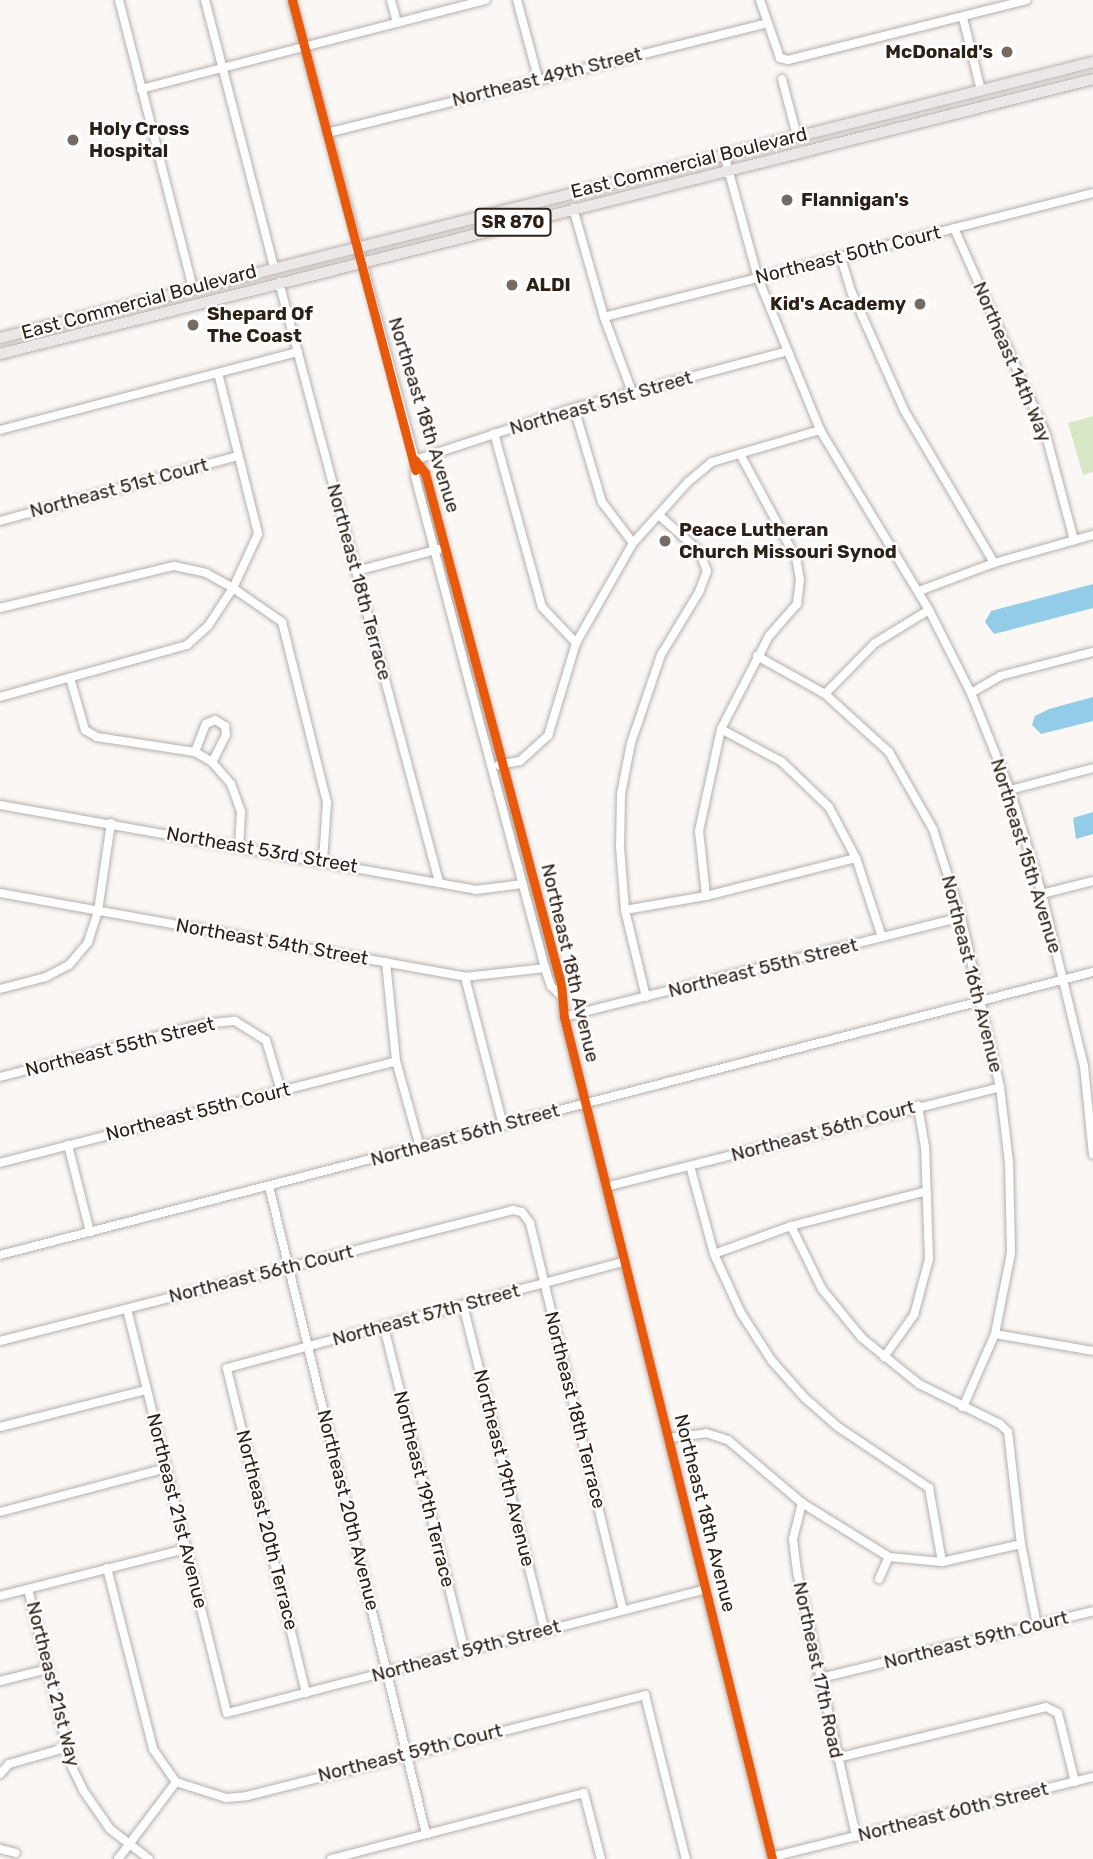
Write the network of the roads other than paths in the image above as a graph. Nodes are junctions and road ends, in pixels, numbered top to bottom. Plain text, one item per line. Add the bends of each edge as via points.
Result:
1 (119, 0) edge
2 (205, 0) edge
3 (292, 0) edge
4 (391, 0) edge
5 (486, 0) edge
6 (517, 0) edge
7 (760, 0) edge
8 (1027, 0) edge
9 (963, 18) junction
10 (397, 23) junction
11 (766, 23) junction
12 (305, 47) junction
13 (1093, 62) edge
14 (223, 68) junction
15 (538, 78) junction
16 (782, 79) dead end
17 (1093, 79) edge
18 (1005, 84) junction
19 (141, 89) junction
20 (981, 90) junction
21 (992, 105) junction
22 (966, 111) junction
23 (327, 133) junction
24 (797, 136) junction
25 (724, 154) junction
26 (728, 170) junction
27 (1093, 193) edge
28 (573, 208) junction
29 (954, 228) junction
30 (356, 247) junction
31 (841, 258) junction
32 (361, 261) junction
33 (274, 267) junction
34 (758, 278) junction
35 (279, 282) junction
36 (193, 288) junction
37 (107, 311) junction
38 (604, 317) junction
39 (84, 333) junction
40 (0, 338) edge
41 (788, 351) junction
42 (298, 352) junction
43 (0, 354) edge
44 (218, 373) junction
45 (632, 392) junction
46 (574, 408) junction
47 (0, 430) edge
48 (820, 430) junction
49 (494, 433) junction
50 (740, 454) junction
51 (238, 456) junction
52 (415, 460) junction
53 (660, 516) junction
54 (0, 521) edge
55 (1093, 535) edge
56 (1074, 540) junction
57 (633, 543) junction
58 (445, 548) junction
59 (434, 550) junction
60 (994, 563) junction
61 (356, 571) junction
62 (233, 588) junction
63 (919, 591) junction
64 (0, 608) edge
65 (929, 610) junction
66 (576, 643) junction
67 (1093, 652) edge
68 (757, 656) junction
69 (70, 678) junction
70 (971, 693) junction
71 (825, 694) junction
72 (0, 697) edge
73 (721, 729) junction
74 (195, 752) junction
75 (212, 762) junction
76 (503, 764) junction
77 (492, 767) junction
78 (1093, 768) edge
79 (1010, 790) junction
80 (0, 805) edge
81 (111, 823) junction
82 (239, 846) junction
83 (856, 858) junction
84 (323, 861) junction
85 (1093, 881) edge
86 (439, 882) junction
87 (523, 884) junction
88 (0, 893) edge
89 (1042, 894) junction
90 (706, 896) junction
91 (625, 910) junction
92 (98, 911) junction
93 (961, 917) junction
94 (882, 937) junction
95 (386, 962) junction
96 (545, 968) junction
97 (1093, 972) edge
98 (465, 977) junction
99 (1063, 979) junction
100 (0, 989) edge
101 (558, 994) junction
102 (646, 997) junction
103 (983, 1002) junction
104 (564, 1017) junction
105 (396, 1061) junction
106 (1088, 1065) edge
107 (0, 1077) edge
108 (1000, 1087) junction
109 (281, 1091) junction
110 (586, 1104) junction
111 (918, 1106) junction
112 (503, 1125) junction
113 (68, 1145) junction
114 (420, 1147) junction
115 (1093, 1155) edge
116 (0, 1163) edge
117 (690, 1166) junction
118 (269, 1186) junction
119 (607, 1187) junction
120 (928, 1191) junction
121 (522, 1212) joint
122 (791, 1226) junction
123 (90, 1232) junction
124 (714, 1254) junction
125 (0, 1255) edge
126 (625, 1261) junction
127 (288, 1267) junction
128 (544, 1283) junction
129 (463, 1305) junction
130 (127, 1309) junction
131 (384, 1327) junction
132 (995, 1334) junction
133 (0, 1341) edge
134 (308, 1348) junction
135 (1093, 1351) edge
136 (884, 1357) junction
137 (228, 1368) joint
138 (146, 1390) junction
139 (963, 1407) junction
140 (0, 1427) edge
141 (668, 1438) junction
142 (166, 1468) junction
143 (802, 1503) junction
144 (0, 1512) edge
145 (1021, 1544) junction
146 (186, 1549) junction
147 (889, 1557) junction
148 (942, 1562) junction
149 (107, 1568) junction
150 (879, 1579) dead end
151 (28, 1589) junction
152 (705, 1589) junction
153 (0, 1596) edge
154 (623, 1609) junction
155 (1093, 1611) edge
156 (1037, 1625) junction
157 (545, 1631) junction
158 (465, 1651) junction
159 (48, 1669) junction
160 (387, 1672) junction
161 (817, 1679) junction
162 (0, 1681) edge
163 (306, 1693) junction
164 (227, 1713) joint
165 (68, 1747) junction
166 (407, 1753) junction
167 (837, 1758) junction
168 (1, 1771) edge
169 (1093, 1777) edge
170 (176, 1782) junction
171 (1075, 1782) junction
172 (426, 1834) junction
173 (856, 1836) junction
174 (127, 1846) junction
175 (0, 1849) edge
176 (16, 1853) dead end
177 (772, 1858) edge
178 (118, 1859) edge
179 (149, 1859) edge
180 (331, 1859) edge
181 (601, 1859) edge
182 (686, 1859) edge

1 - 19 street
2 - 14 street
3 - 12 street, Northeast 18th Avenue
4 - 10 street
5 - 10 street
6 - 15 street
7 - 11 street
8 - 9 street
9 - 11 street via 788,60 780,58
9 - 20 street
10 - 12 street
11 - 15 street, Northeast 49th Street
12 - 14 street
12 - 23 street, Northeast 18th Avenue
13 - 18 main road, East Commercial Boulevard / SR 870
14 - 19 street
14 - 33 street
15 - 23 street, Northeast 49th Street
16 - 24 street
17 - 21 main road, East Commercial Boulevard / SR 870
18 - 20 main road, East Commercial Boulevard / SR 870
18 - 21 main road
19 - 36 street
20 - 22 main road
20 - 24 main road, East Commercial Boulevard / SR 870
21 - 22 main road, East Commercial Boulevard / SR 870
22 - 26 main road, East Commercial Boulevard / SR 870
23 - 30 street, Northeast 18th Avenue
24 - 25 main road, East Commercial Boulevard / SR 870
25 - 26 street, Northeast 15th Avenue
25 - 30 main road, East Commercial Boulevard / SR 870
26 - 28 main road, East Commercial Boulevard / SR 870
26 - 34 street, Northeast 15th Avenue
27 - 29 street, Northeast 50th Court
28 - 32 main road, East Commercial Boulevard / SR 870
28 - 38 street
29 - 31 street, Northeast 50th Court
29 - 56 street, Northeast 14th Way via 1046,435
30 - 32 street, Northeast 18th Avenue
30 - 33 main road, East Commercial Boulevard / SR 870
31 - 34 street, Northeast 50th Court
31 - 60 street via 904,410
32 - 35 main road, East Commercial Boulevard / SR 870
32 - 52 street, Northeast 18th Avenue
33 - 36 main road, East Commercial Boulevard / SR 870
34 - 38 street, Northeast 50th Court
34 - 41 street, Northeast 15th Avenue
35 - 39 main road, East Commercial Boulevard / SR 870
35 - 42 street, Northeast 18th Terrace
36 - 37 main road, East Commercial Boulevard / SR 870
37 - 39 main road
37 - 40 main road, East Commercial Boulevard / SR 870
38 - 45 street
39 - 43 main road, East Commercial Boulevard / SR 870
41 - 45 street, Northeast 51st Street
41 - 48 street, Northeast 15th Avenue
42 - 44 street
42 - 61 street, Northeast 18th Terrace
44 - 47 street
44 - 51 street
45 - 46 street, Northeast 51st Street
46 - 49 street, Northeast 51st Street
46 - 57 street via 603,502
48 - 50 street
48 - 63 street, Northeast 15th Avenue
49 - 52 street, Northeast 51st Street
49 - 66 street via 542,607
50 - 53 street via 712,462
50 - 68 street via 796,558 800,580 797,604
51 - 54 street, Northeast 51st Court
51 - 62 street via 258,534
52 - 58 street, Northeast 18th Avenue via 425,473
52 - 59 street, Northeast 18th Avenue
53 - 57 street
53 - 91 street via 699,551 707,571 699,593 661,655 631,743 621,794
55 - 56 street
56 - 60 street
57 - 66 street
58 - 59 street
58 - 76 street, Northeast 18th Avenue
59 - 61 street
59 - 77 street, Northeast 18th Avenue
60 - 63 street
61 - 86 street, Northeast 18th Terrace
62 - 64 street via 206,573 174,566
62 - 69 street via 208,626 187,645
62 - 84 street via 282,622 327,802
63 - 65 street, Northeast 15th Avenue
65 - 70 street, Northeast 15th Avenue
65 - 71 street via 875,643
66 - 76 street via 548,736 520,761
67 - 70 street via 1000,676
68 - 71 street, Northeast 16th Avenue
68 - 73 street
69 - 72 street
69 - 74 street via 85,730 97,737
70 - 79 street, Northeast 15th Avenue
71 - 93 street, Northeast 16th Avenue via 888,752 933,829
73 - 83 street via 805,780 829,807
73 - 90 street via 699,831
74 - 75 street
74 - 75 street via 206,724 215,720 225,726 226,736
75 - 82 street via 231,783 241,812
76 - 77 street
76 - 101 street, Northeast 18th Avenue via 561,984
77 - 87 street, Northeast 18th Avenue
78 - 79 street
79 - 89 street, Northeast 15th Avenue
80 - 81 street, Northeast 53rd Street
81 - 82 street, Northeast 53rd Street
81 - 92 street
82 - 84 street, Northeast 53rd Street
83 - 90 street
83 - 94 street
84 - 86 street, Northeast 53rd Street
85 - 89 street
86 - 87 street, Northeast 53rd Street via 477,890
87 - 96 street, Northeast 18th Avenue
88 - 92 street, Northeast 54th Street
89 - 99 street, Northeast 15th Avenue
90 - 91 street
91 - 102 street
92 - 95 street, Northeast 54th Street
92 - 100 street via 88,942 69,965 46,977
93 - 94 street, Northeast 55th Street
93 - 103 street, Northeast 16th Avenue
94 - 102 street, Northeast 55th Street
95 - 98 street, Northeast 54th Street
95 - 105 street
96 - 98 street, Northeast 54th Street
96 - 101 street, Northeast 18th Avenue
97 - 99 street, Northeast 56th Street
98 - 112 street
99 - 103 street, Northeast 56th Street
99 - 106 street, Northeast 15th Avenue
101 - 104 street, Northeast 18th Avenue
102 - 104 street, Northeast 55th Street
103 - 108 street, Northeast 16th Avenue
103 - 110 street, Northeast 56th Street
104 - 110 street, Northeast 18th Avenue
105 - 109 street, Northeast 55th Court
105 - 114 street
106 - 115 street, Northeast 15th Avenue
107 - 109 street, Northeast 55th Street via 204,1024 235,1021 266,1040
108 - 111 street, Northeast 56th Court
108 - 132 street, Northeast 16th Avenue via 1009,1163 1011,1253
109 - 113 street, Northeast 55th Court
110 - 112 street, Northeast 56th Street
110 - 119 street, Northeast 18th Avenue
111 - 117 street, Northeast 56th Court
111 - 120 street
112 - 114 street, Northeast 56th Street
113 - 116 street, Northeast 55th Court
113 - 123 street
114 - 118 street, Northeast 56th Street
117 - 119 street, Northeast 56th Court
117 - 124 street
118 - 123 street, Northeast 56th Street
118 - 127 street, Northeast 20th Avenue
119 - 126 street, Northeast 18th Avenue
120 - 122 street
120 - 136 street via 929,1259 923,1290 914,1315
121 - 127 street, Northeast 56th Court via 513,1210
121 - 128 street, Northeast 18th Terrace via 530,1223
122 - 124 street
122 - 136 street via 836,1309
123 - 125 street, Northeast 56th Street
124 - 148 street via 741,1313 772,1361 805,1398 838,1427 929,1488
126 - 128 street, Northeast 57th Street
126 - 141 street, Northeast 18th Avenue
127 - 130 street, Northeast 56th Court
127 - 134 street, Northeast 20th Avenue
128 - 129 street, Northeast 57th Street
128 - 154 street, Northeast 18th Terrace
129 - 131 street, Northeast 57th Street
129 - 157 street, Northeast 19th Avenue
130 - 133 street, Northeast 56th Court
130 - 138 street, Northeast 21st Avenue
131 - 134 street, Northeast 57th Street
131 - 158 street, Northeast 19th Terrace
132 - 135 street
132 - 139 street, Northeast 16th Avenue
134 - 137 street, Northeast 57th Street
134 - 160 street, Northeast 20th Avenue
136 - 139 street via 919,1384
137 - 163 street, Northeast 20th Terrace
138 - 140 street
138 - 142 street, Northeast 21st Avenue
139 - 145 street via 1008,1432
141 - 143 street via 706,1433 728,1440
141 - 152 street, Northeast 18th Avenue
142 - 144 street
142 - 146 street, Northeast 21st Avenue
143 - 147 street
143 - 161 street, Northeast 17th Road via 793,1539
145 - 148 street
145 - 156 street
146 - 149 street
146 - 164 street, Northeast 21st Avenue
147 - 148 street
147 - 150 street
149 - 151 street
149 - 170 street via 153,1749
151 - 153 street
151 - 159 street, Northeast 21st Way
152 - 154 street, Northeast 59th Street
152 - 177 street, Northeast 18th Avenue
154 - 157 street, Northeast 59th Street
155 - 156 street, Northeast 59th Court
156 - 161 street, Northeast 59th Court
157 - 158 street, Northeast 59th Street
158 - 160 street, Northeast 59th Street
159 - 162 street
159 - 165 street, Northeast 21st Way
160 - 163 street, Northeast 59th Street
160 - 166 street, Northeast 20th Avenue
161 - 167 street, Northeast 17th Road
163 - 164 street, Northeast 59th Street
165 - 168 street
165 - 174 street, Northeast 21st Way via 96,1812
166 - 170 street, Northeast 59th Court via 247,1796 226,1798
166 - 172 street, Northeast 20th Avenue
166 - 182 street, Northeast 59th Court via 645,1695
167 - 171 street via 1054,1709
167 - 173 street, Northeast 17th Road
169 - 171 street, Northeast 60th Street
170 - 174 street
171 - 173 street, Northeast 60th Street
172 - 180 street
172 - 181 street via 584,1793
173 - 177 street, Northeast 60th Street
174 - 178 street
174 - 179 street, Northeast 21st Way
175 - 176 street

